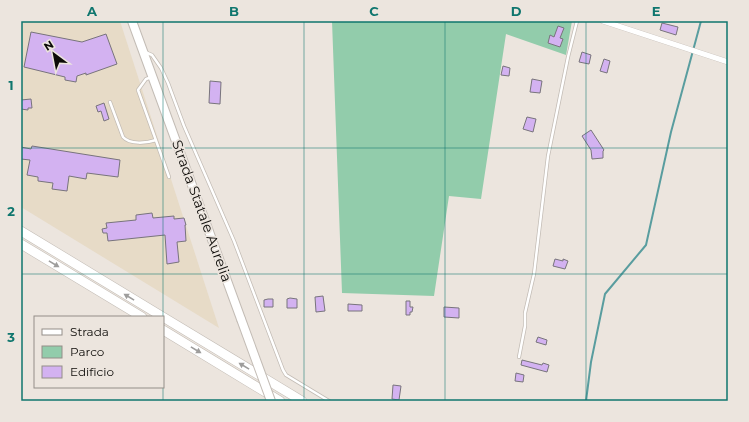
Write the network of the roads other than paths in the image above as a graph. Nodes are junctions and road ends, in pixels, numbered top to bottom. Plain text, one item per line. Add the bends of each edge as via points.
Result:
1 (132, 21) edge
2 (577, 21) edge
3 (603, 21) edge
4 (143, 50) junction
5 (728, 62) edge
6 (153, 76) junction
7 (110, 102) dead end
8 (156, 140) junction
9 (169, 177) dead end
10 (21, 231) edge
11 (21, 244) edge
12 (140, 316) edge
13 (161, 316) edge
14 (164, 318) edge
15 (164, 331) edge
16 (519, 357) dead end
17 (271, 401) edge
18 (280, 401) edge
19 (302, 401) edge
20 (329, 401) edge

1 - 4 main road, Strada Statale Aurelia
2 - 16 lane via 548,156 534,274
3 - 5 street
4 - 6 main road, Strada Statale Aurelia
4 - 20 lane via 152,55 168,83 234,241 283,370 286,375
6 - 8 lane via 146,79 138,90
6 - 17 main road, Strada Statale Aurelia, bridge
7 - 8 lane via 125,140
8 - 9 lane
13 -> 10 highway
11 -> 12 highway
19 -> 14 highway
15 -> 18 highway

